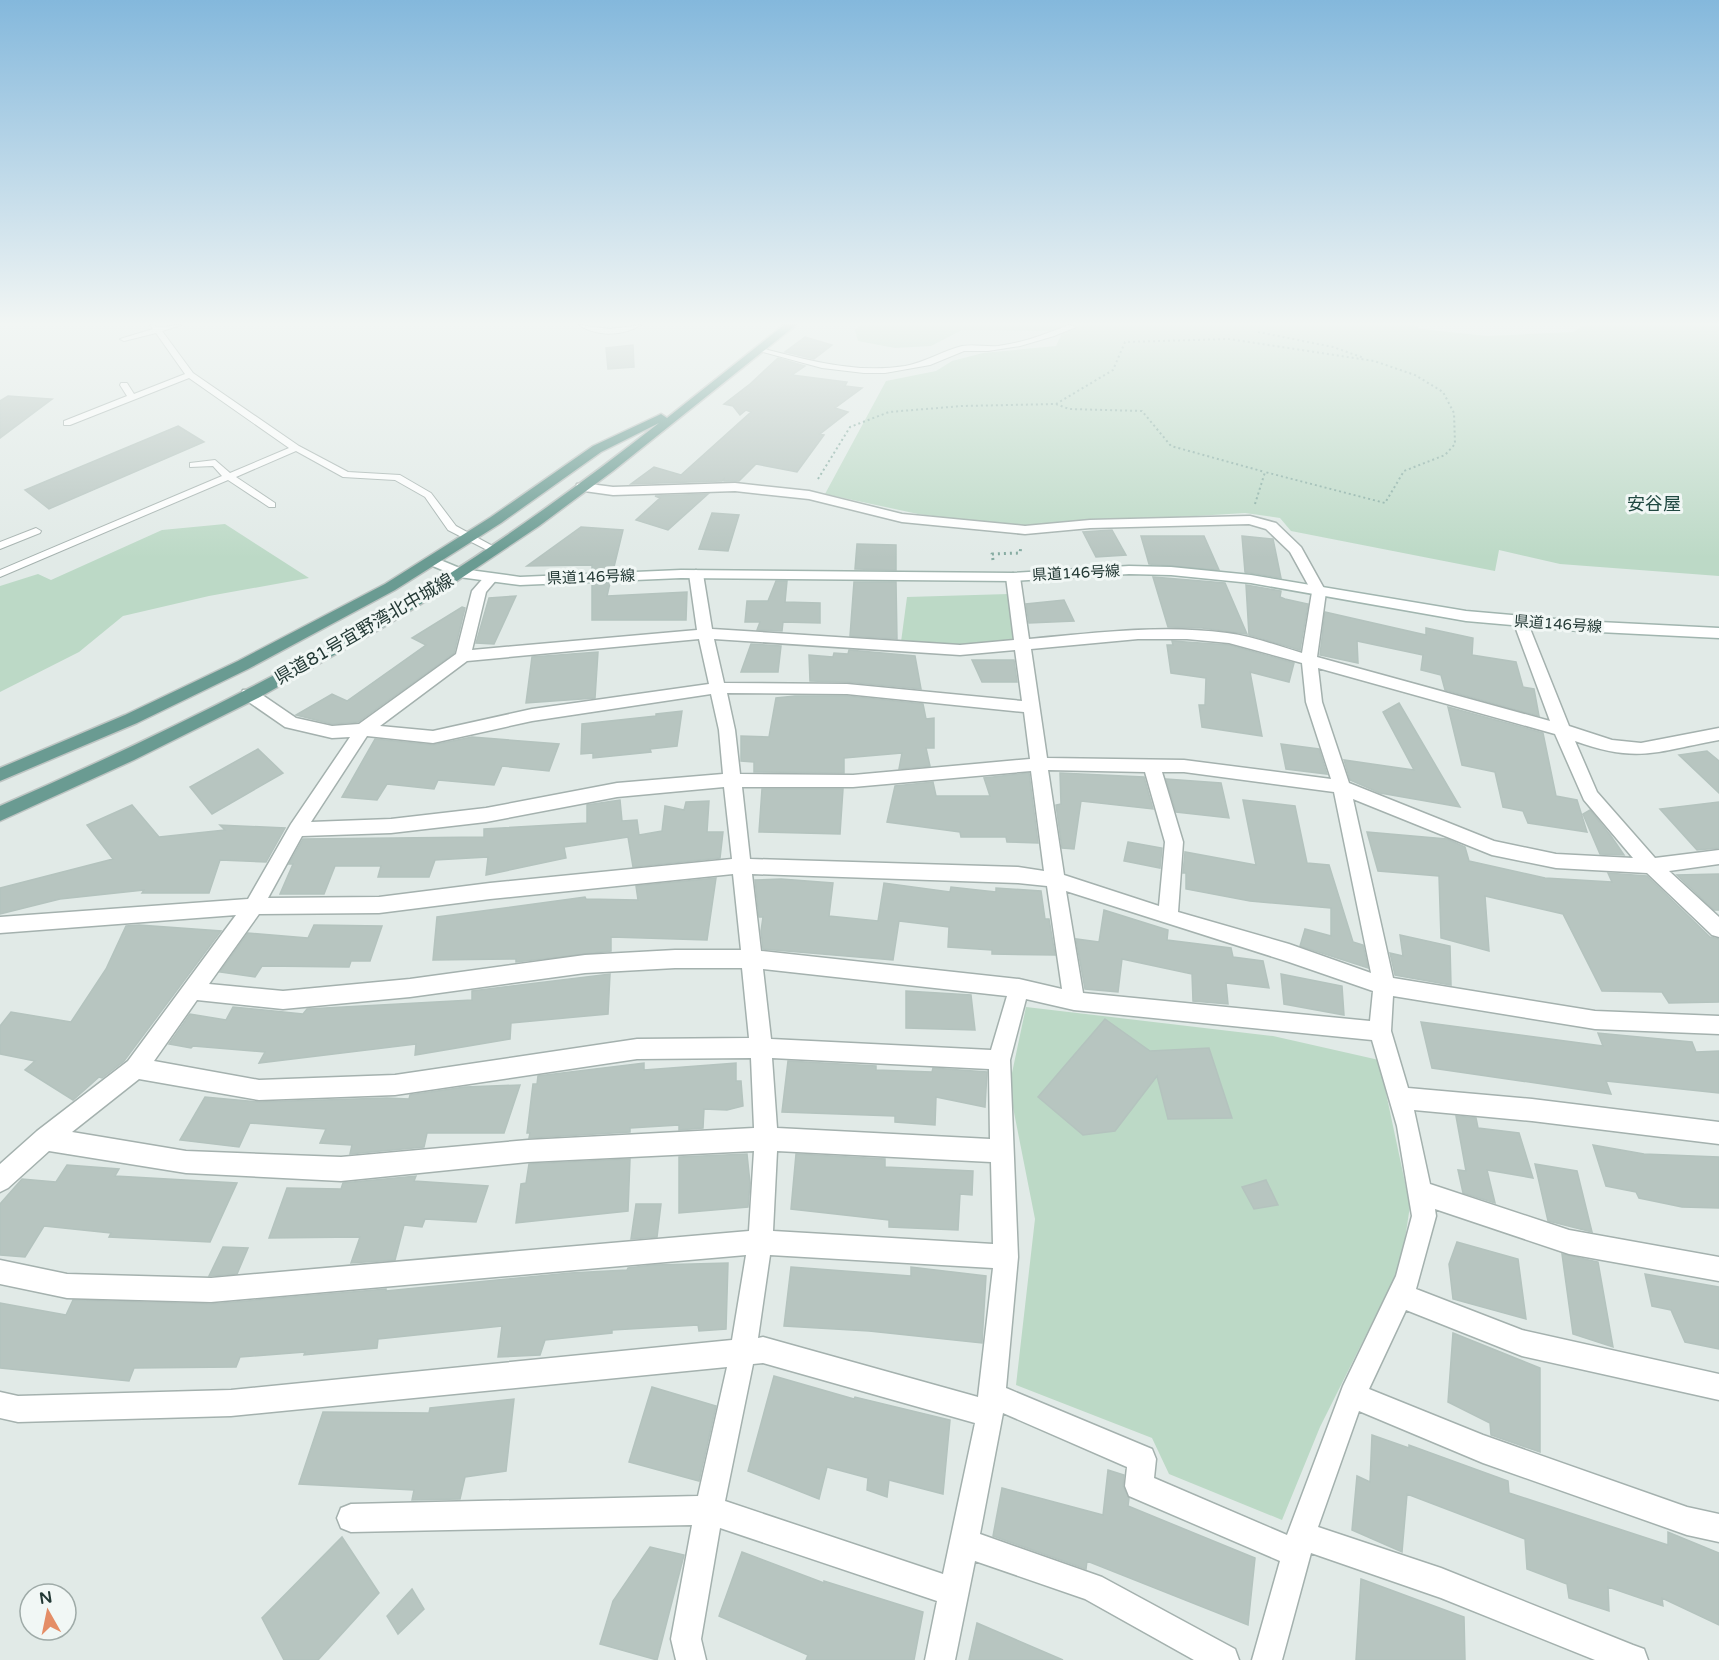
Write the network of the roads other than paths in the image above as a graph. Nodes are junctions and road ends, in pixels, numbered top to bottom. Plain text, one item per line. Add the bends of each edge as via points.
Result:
1 (118, 402) edge
2 (230, 402) edge
3 (694, 402) edge
4 (696, 402) edge
5 (67, 423) dead end
6 (296, 448) junction
7 (193, 465) dead end
8 (228, 476) junction
9 (582, 487) junction
10 (272, 505) dead end
11 (36, 531) dead end
12 (468, 538) junction
13 (0, 546) edge
14 (495, 550) junction
15 (433, 561) junction
16 (1, 569) edge
17 (459, 573) junction
18 (696, 574) junction
19 (1013, 577) junction
20 (491, 578) junction
21 (1319, 592) junction
22 (1520, 621) junction
23 (1719, 633) edge
24 (705, 634) junction
25 (1023, 644) junction
26 (464, 656) junction
27 (1309, 660) junction
28 (718, 688) junction
29 (249, 694) junction
30 (1031, 707) junction
31 (363, 730) junction
32 (1562, 730) junction
33 (1719, 734) edge
34 (1039, 764) junction
35 (1152, 766) junction
36 (0, 775) edge
37 (730, 780) junction
38 (1341, 787) junction
39 (0, 814) edge
40 (297, 829) junction
41 (1719, 857) edge
42 (741, 866) junction
43 (1651, 866) junction
44 (1055, 880) junction
45 (254, 906) junction
46 (1168, 918) junction
47 (0, 925) edge
48 (1719, 929) edge
49 (751, 959) junction
50 (1384, 986) junction
51 (1019, 988) junction
52 (194, 991) junction
53 (1074, 1001) junction
54 (1719, 1025) edge
55 (1380, 1031) junction
56 (761, 1048) junction
57 (999, 1060) junction
58 (136, 1068) junction
59 (1400, 1098) junction
60 (1719, 1133) edge
61 (45, 1139) junction
62 (766, 1139) junction
63 (1003, 1150) junction
64 (0, 1180) edge
65 (1419, 1192) junction
66 (760, 1242) junction
67 (1006, 1257) junction
68 (1719, 1269) edge
69 (0, 1272) edge
70 (1400, 1294) junction
71 (743, 1351) junction
72 (1719, 1387) edge
73 (1352, 1395) junction
74 (0, 1405) edge
75 (991, 1405) junction
76 (709, 1509) junction
77 (351, 1518) dead end
78 (1719, 1528) edge
79 (963, 1542) junction
80 (1298, 1544) junction
81 (954, 1592) junction
82 (691, 1660) edge
83 (940, 1660) edge
84 (1224, 1660) edge
85 (1267, 1660) edge
86 (1633, 1660) edge

1 - 5 lane
2 - 6 lane
3 - 12 main road, 県道81号宜野湾北中城線 via 597,449
4 - 9 main road, 県道81号宜野湾北中城線
6 - 8 lane
6 - 12 lane via 346,475 397,477 428,495 452,528
7 - 8 lane via 215,463
8 - 10 lane
8 - 16 lane
9 - 14 main road, 県道81号宜野湾北中城線
9 - 21 street via 613,491 735,488 809,495 902,518 1025,530 1090,524 1250,520 1270,526 1296,550
11 - 13 lane
12 - 14 lane
12 - 15 main road, 県道81号宜野湾北中城線
14 - 17 main road, 県道81号宜野湾北中城線
15 - 17 street, 県道146号線
15 - 36 main road, 県道81号宜野湾北中城線 via 243,665 131,719
17 - 20 street, 県道146号線
17 - 29 main road, 県道81号宜野湾北中城線 via 415,602
18 - 19 street, 県道146号線
18 - 20 street, 県道146号線
18 - 24 street
19 - 21 street, 県道146号線 via 1171,571 1251,579
19 - 25 street
20 - 26 street via 479,591
21 - 22 street, 県道146号線
21 - 27 street
22 - 23 street, 県道146号線
22 - 32 street
24 - 25 street via 960,650
24 - 26 street
24 - 28 street
25 - 27 street via 1187,634 1229,638
25 - 30 street
26 - 31 street
27 - 32 street
27 - 38 street via 1314,702
28 - 30 street via 847,689
28 - 31 street via 532,715 433,737
28 - 37 street via 727,730
29 - 31 street via 291,723 333,732
29 - 39 main road, 県道81号宜野湾北中城線 via 140,751
30 - 34 street
31 - 40 street
32 - 33 street via 1598,743 1632,749
32 - 43 street via 1590,795
34 - 35 street
34 - 37 street via 853,781
34 - 44 street
35 - 38 street via 1184,766
35 - 46 street via 1174,842
37 - 40 street via 617,790 486,815 391,826
37 - 42 street
38 - 43 street via 1492,848 1556,861
38 - 50 street
40 - 45 street
41 - 43 street
42 - 44 street via 1018,874
42 - 45 street via 379,905
42 - 49 street
43 - 48 street
44 - 46 street
44 - 53 street
45 - 47 street
45 - 52 street
46 - 50 street
49 - 51 street
49 - 52 street via 585,964 410,988 283,1000
49 - 56 street
50 - 54 street via 1595,1020
50 - 55 street
51 - 53 street
51 - 57 street
52 - 58 street
53 - 55 street
55 - 59 street
56 - 57 street
56 - 58 street via 637,1049 395,1085 259,1090
56 - 62 street
57 - 63 street
58 - 61 street
59 - 60 street
59 - 65 street
61 - 62 street via 186,1162 341,1169 528,1151
61 - 64 street
62 - 63 street
62 - 66 street
63 - 67 street
65 - 68 street via 1569,1242
65 - 70 street via 1424,1216
66 - 67 street
66 - 69 street via 211,1290 67,1286
66 - 71 street
67 - 75 street
70 - 72 street via 1522,1342
70 - 73 street
71 - 74 street via 231,1402 18,1409
71 - 75 street via 764,1350
71 - 76 street
73 - 78 street via 1483,1449 1687,1521
73 - 80 street
75 - 79 street
75 - 80 street via 1142,1460 1139,1486
76 - 77 street
76 - 81 street
76 - 82 street via 686,1639
79 - 81 street
79 - 84 street via 1092,1587
80 - 85 street
80 - 86 street via 1441,1583
81 - 83 street

